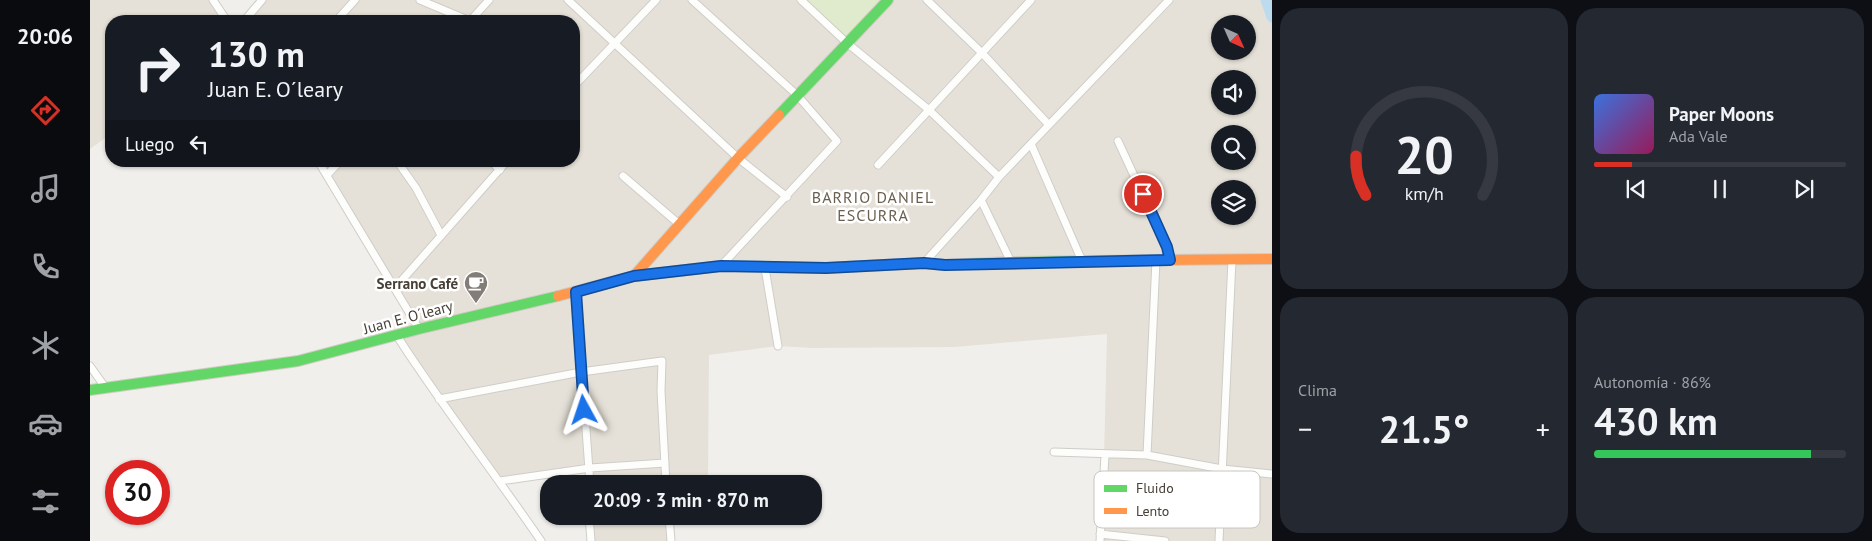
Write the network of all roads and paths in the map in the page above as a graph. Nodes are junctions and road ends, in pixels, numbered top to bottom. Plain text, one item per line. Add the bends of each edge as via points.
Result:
1 (213, 0) edge
2 (262, 0) edge
3 (354, 0) edge
4 (420, 0) edge
5 (489, 0) edge
6 (568, 0) edge
7 (656, 0) edge
8 (692, 0) edge
9 (800, 0) edge
10 (888, 0) edge
11 (927, 0) edge
12 (1031, 0) edge
13 (1169, 0) edge
14 (223, 15) edge
15 (249, 15) edge
16 (341, 15) edge
17 (456, 15) edge
18 (475, 15) edge
19 (615, 42) junction
20 (847, 43) junction
21 (982, 53) junction
22 (580, 80) edge
23 (797, 95) junction
24 (928, 109) junction
25 (1048, 125) junction
26 (1118, 141) dead end
27 (1030, 144) junction
28 (738, 158) junction
29 (878, 165) dead end
30 (322, 167) edge
31 (334, 167) edge
32 (401, 167) edge
33 (497, 167) edge
34 (502, 167) edge
35 (500, 170) junction
36 (327, 175) junction
37 (623, 176) dead end
38 (999, 176) junction
39 (787, 197) junction
40 (981, 200) junction
41 (679, 224) junction
42 (441, 235) junction
43 (1272, 259) edge
44 (1156, 260) junction
45 (1170, 260) junction
46 (1232, 260) junction
47 (1082, 261) junction
48 (1011, 262) junction
49 (924, 263) junction
50 (721, 266) junction
51 (765, 268) junction
52 (634, 276) junction
53 (395, 288) junction
54 (576, 292) junction
55 (419, 329) junction
56 (397, 336) junction
57 (778, 346) dead end
58 (90, 366) edge
59 (581, 372) junction
60 (105, 387) junction
61 (90, 390) edge
62 (439, 400) junction
63 (1054, 452) dead end
64 (1105, 455) junction
65 (1146, 455) junction
66 (665, 463) junction
67 (590, 468) junction
68 (1222, 469) junction
69 (1104, 471) edge
70 (1242, 471) edge
71 (590, 475) edge
72 (666, 475) edge
73 (500, 481) junction
74 (590, 525) edge
75 (670, 525) edge
76 (1220, 528) edge
77 (1100, 538) edge
78 (541, 541) edge
79 (591, 541) edge
80 (671, 541) edge
81 (1165, 541) edge
82 (1219, 541) edge

1 - 14 street
2 - 15 street
3 - 16 street
4 - 17 street
5 - 18 street
6 - 19 street
7 - 19 street
8 - 23 street
9 - 20 street
10 - 20 street
11 - 21 street
12 - 21 street
13 - 25 street
19 - 22 street
19 - 28 street
20 - 23 street
20 - 24 street
21 - 24 street
21 - 25 street
23 - 28 street
23 - 39 street via 837,141
24 - 29 street
24 - 38 street
25 - 27 street
26 - 45 street
27 - 38 street
27 - 47 street
28 - 39 street
28 - 41 street
30 - 36 street
31 - 36 street
32 - 42 street
33 - 35 street
34 - 35 street
35 - 42 street
36 - 53 street
37 - 41 street
38 - 40 street
39 - 50 street
40 - 48 street
40 - 49 street
41 - 52 street
42 - 53 street
43 - 46 street, Juan E. O´leary
44 - 45 street, Juan E. O´leary
44 - 47 street, Juan E. O´leary
44 - 65 street
45 - 46 street, Juan E. O´leary
46 - 68 street
47 - 48 street, Juan E. O´leary
48 - 49 street, Juan E. O´leary
49 - 51 street, Juan E. O´leary
50 - 51 street, Juan E. O´leary
50 - 52 street, Juan E. O´leary
51 - 57 street
52 - 54 street, Juan E. O´leary
53 - 55 street
54 - 55 street, Juan E. O´leary
54 - 59 street
55 - 56 street, Juan E. O´leary
56 - 60 street, Juan E. O´leary via 298,361
56 - 62 street
58 - 60 street
59 - 62 street
59 - 66 street via 662,360
59 - 67 street
60 - 61 street, Juan E. O´leary
62 - 73 street
63 - 64 street
64 - 65 street
64 - 69 street
65 - 68 street
66 - 67 street
66 - 72 street
67 - 71 street
67 - 73 street
68 - 70 street
73 - 78 street
74 - 79 street
75 - 80 street
76 - 82 street
77 - 81 street

